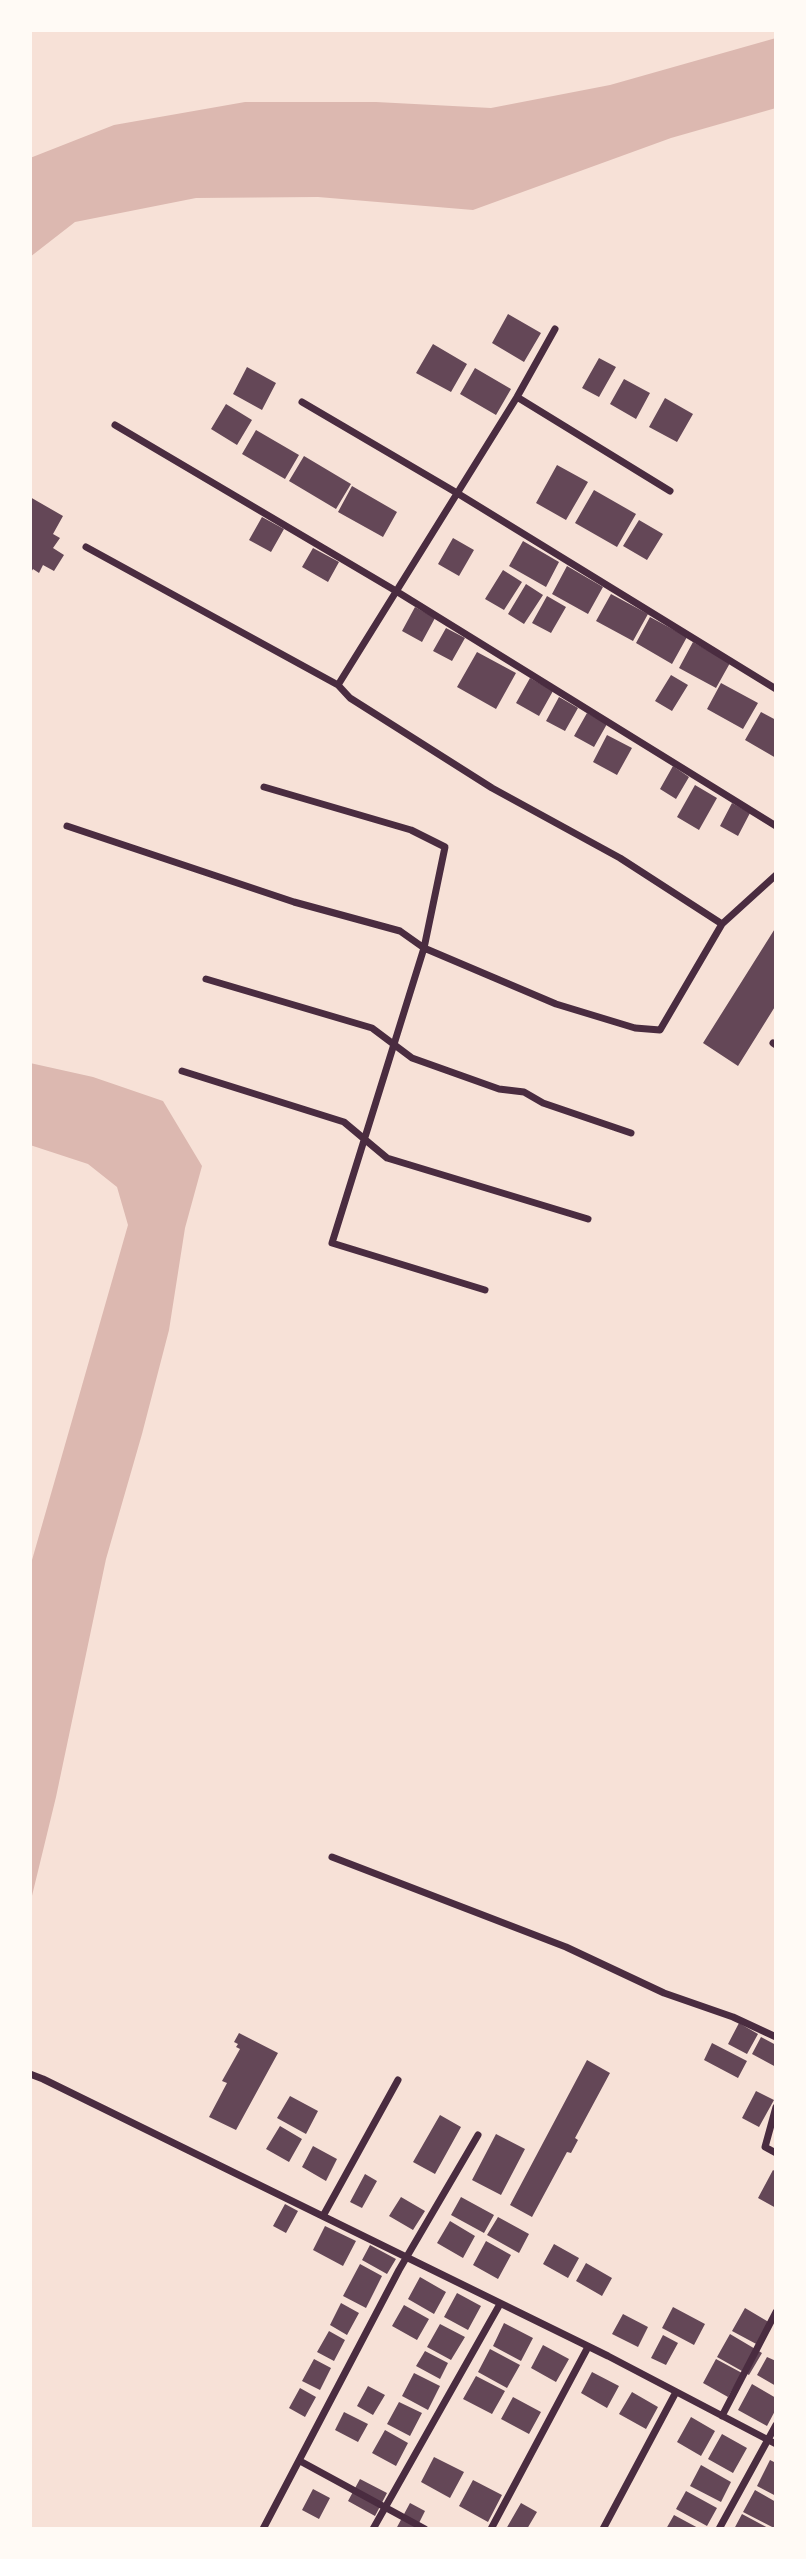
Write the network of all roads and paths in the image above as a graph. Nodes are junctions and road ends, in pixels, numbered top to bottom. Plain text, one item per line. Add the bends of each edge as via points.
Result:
1 (555, 329) dead end
2 (517, 397) junction
3 (302, 402) dead end
4 (115, 425) dead end
5 (670, 491) dead end
6 (457, 493) junction
7 (86, 547) dead end
8 (396, 591) junction
9 (338, 685) junction
10 (776, 689) edge
11 (264, 787) dead end
12 (67, 826) dead end
13 (776, 826) edge
14 (776, 875) edge
15 (722, 924) junction
16 (424, 948) junction
17 (206, 979) dead end
18 (394, 1043) junction
19 (182, 1071) dead end
20 (631, 1133) dead end
21 (363, 1138) junction
22 (588, 1219) dead end
23 (485, 1290) dead end
24 (332, 1857) dead end
25 (776, 2037) edge
26 (30, 2074) edge
27 (398, 2080) dead end
28 (776, 2108) edge
29 (478, 2135) dead end
30 (776, 2153) edge
31 (323, 2216) junction
32 (408, 2258) junction
33 (500, 2304) junction
34 (776, 2312) edge
35 (588, 2347) junction
36 (676, 2392) junction
37 (722, 2416) junction
38 (776, 2425) edge
39 (768, 2440) junction
40 (776, 2444) edge
41 (300, 2461) junction
42 (384, 2508) junction
43 (263, 2529) edge
44 (373, 2529) edge
45 (425, 2529) edge
46 (491, 2529) edge
47 (603, 2529) edge
48 (719, 2529) edge

1 - 2 street
2 - 5 street
2 - 6 street
3 - 6 street
4 - 8 street
6 - 8 street
6 - 10 street
7 - 9 street
8 - 9 street
8 - 13 street
9 - 15 street via 350,698 492,788 620,858
11 - 16 street via 411,830 445,847
12 - 16 street via 294,902 400,931
14 - 15 street
15 - 16 street via 660,1030 635,1028 556,1003
16 - 18 street
17 - 18 street via 373,1028
18 - 20 street via 412,1058
18 - 21 street
19 - 21 street via 344,1122
21 - 22 street via 387,1158
21 - 23 street via 331,1243
24 - 25 street via 566,1947 664,1993
26 - 31 street
27 - 31 street
28 - 30 street via 765,2147
29 - 32 street
31 - 32 street
32 - 33 street
32 - 41 street
33 - 35 street
33 - 42 street
34 - 37 street
35 - 36 street
35 - 46 street
36 - 37 street
36 - 47 street
37 - 39 street
38 - 39 street
39 - 40 street
39 - 48 street
41 - 42 street
41 - 43 street
42 - 44 street
42 - 45 street

